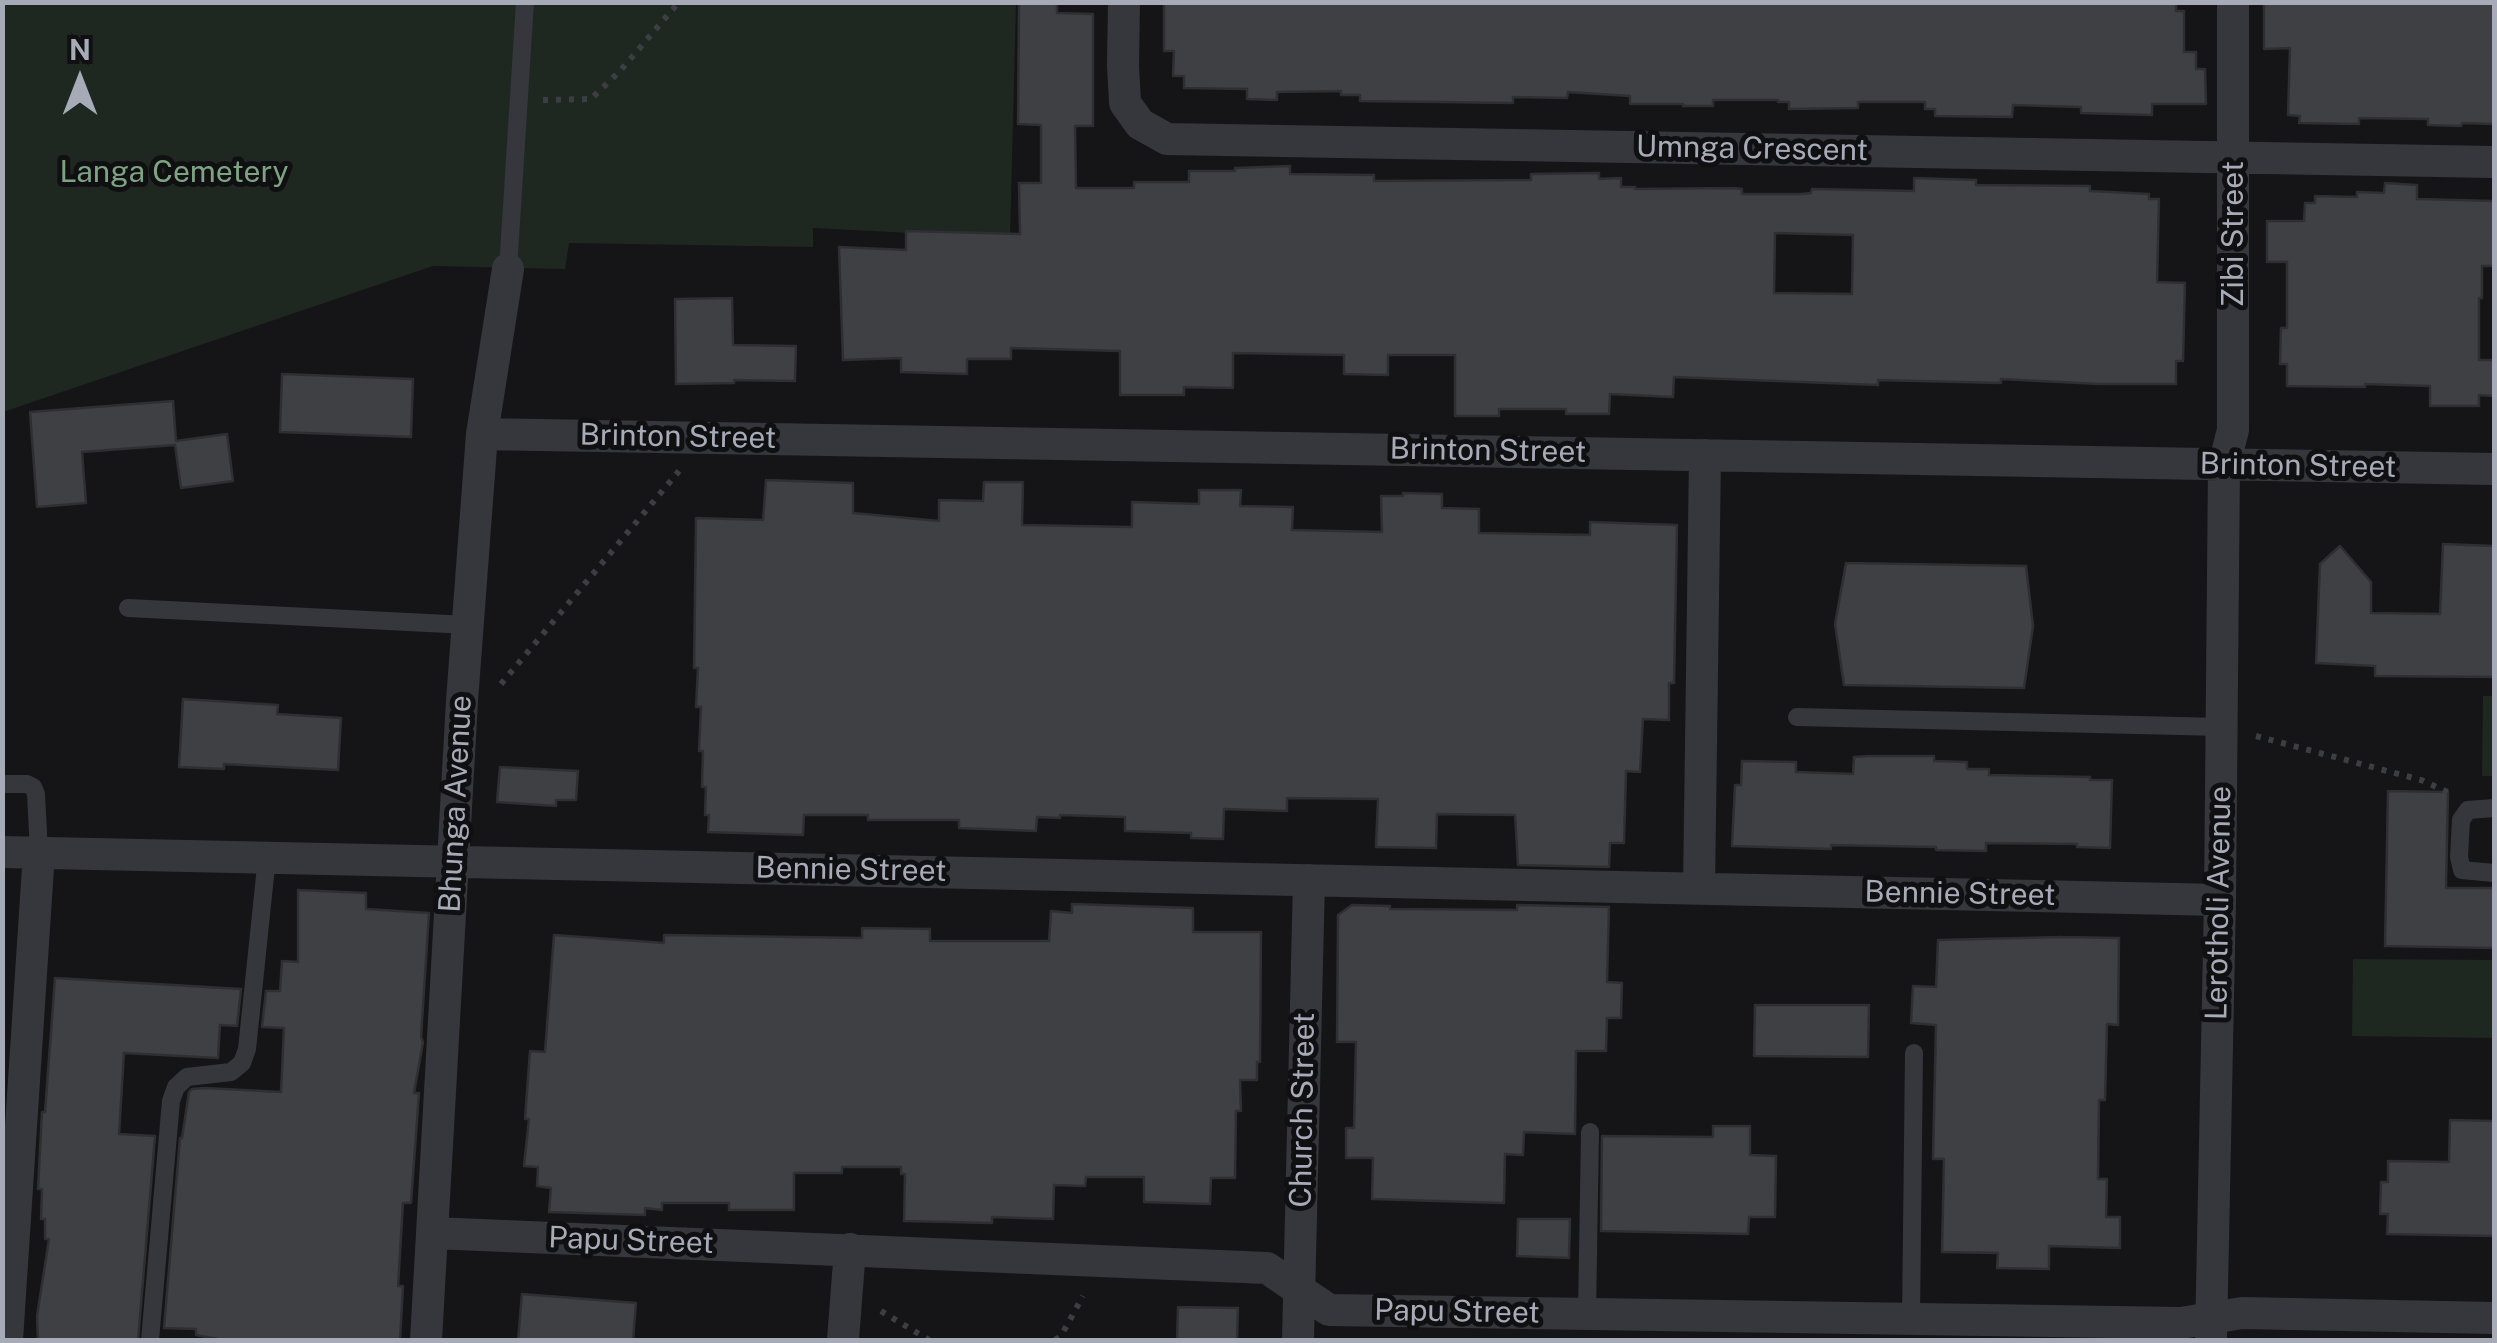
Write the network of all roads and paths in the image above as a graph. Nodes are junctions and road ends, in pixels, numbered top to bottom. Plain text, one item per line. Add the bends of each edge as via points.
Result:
1 (525, 2) edge
2 (679, 2) edge
3 (1124, 2) edge
4 (2233, 2) edge
5 (519, 100) junction
6 (2234, 158) junction
7 (2494, 162) edge
8 (508, 270) joint
9 (482, 434) junction
10 (688, 438) junction
11 (1705, 455) junction
12 (2224, 465) junction
13 (2494, 469) edge
14 (128, 608) dead end
15 (468, 625) junction
16 (462, 702) junction
17 (1797, 717) dead end
18 (2222, 726) junction
19 (2, 784) edge
20 (2489, 808) edge
21 (2, 852) edge
22 (39, 852) junction
23 (267, 857) junction
24 (453, 860) junction
25 (2494, 873) edge
26 (1308, 880) junction
27 (1699, 888) junction
28 (2220, 900) junction
29 (1914, 1053) dead end
30 (1590, 1132) dead end
31 (433, 1233) junction
32 (850, 1249) junction
33 (1090, 1260) junction
34 (1299, 1289) junction
35 (847, 1302) junction
36 (1587, 1314) junction
37 (2494, 1318) edge
38 (1911, 1319) junction
39 (2211, 1329) edge
40 (7, 1340) edge
41 (150, 1340) edge
42 (426, 1340) edge
43 (843, 1340) edge
44 (929, 1340) edge
45 (1055, 1340) edge
46 (1298, 1340) edge

1 - 5 lane
2 - 5 path via 590,99
3 - 6 street, Umnga Crescent via 1125,102 1140,124 1167,140
4 - 6 street, Zibi Street
5 - 8 lane
6 - 7 street, Umnga Crescent
6 - 12 street, Zibi Street via 2233,430
8 - 9 street, Bhunga Avenue
9 - 10 street, Brinton Street
9 - 15 street, Bhunga Avenue
10 - 11 street, Brinton Street
10 - 16 path via 688,460 487,700
11 - 12 street, Brinton Street
11 - 27 street
12 - 13 street, Brinton Street
12 - 18 street, Lerotholi Avenue
14 - 15 lane
15 - 16 street, Bhunga Avenue
16 - 24 street, Bhunga Avenue
17 - 18 lane
18 - 20 path via 2421,780
18 - 28 street, Lerotholi Avenue
19 - 22 lane via 33,788
20 - 25 lane via 2468,810 2461,820 2459,857 2462,870
21 - 22 street, Bennie Street
22 - 23 street, Bennie Street
22 - 40 street
23 - 24 street, Bennie Street
23 - 41 lane via 242,1063 230,1072 187,1077 171,1101
24 - 26 street, Bennie Street
24 - 31 street, Bhunga Avenue
26 - 27 street, Bennie Street
26 - 34 street, Church Street
27 - 28 street, Bennie Street
28 - 39 street, Lerotholi Avenue
29 - 38 lane
30 - 36 lane
31 - 32 street, Papu Street
31 - 42 street, Bhunga Avenue
32 - 33 street, Papu Street
32 - 35 street
33 - 34 street, Papu Street via 1267,1268
33 - 45 path via 1083,1296
34 - 36 street, Papu Street via 1329,1310
34 - 46 street, Church Street
35 - 43 street
35 - 44 path via 872,1306
36 - 38 street, Papu Street
37 - 39 street, Papu Street via 2242,1313
38 - 39 street, Papu Street

